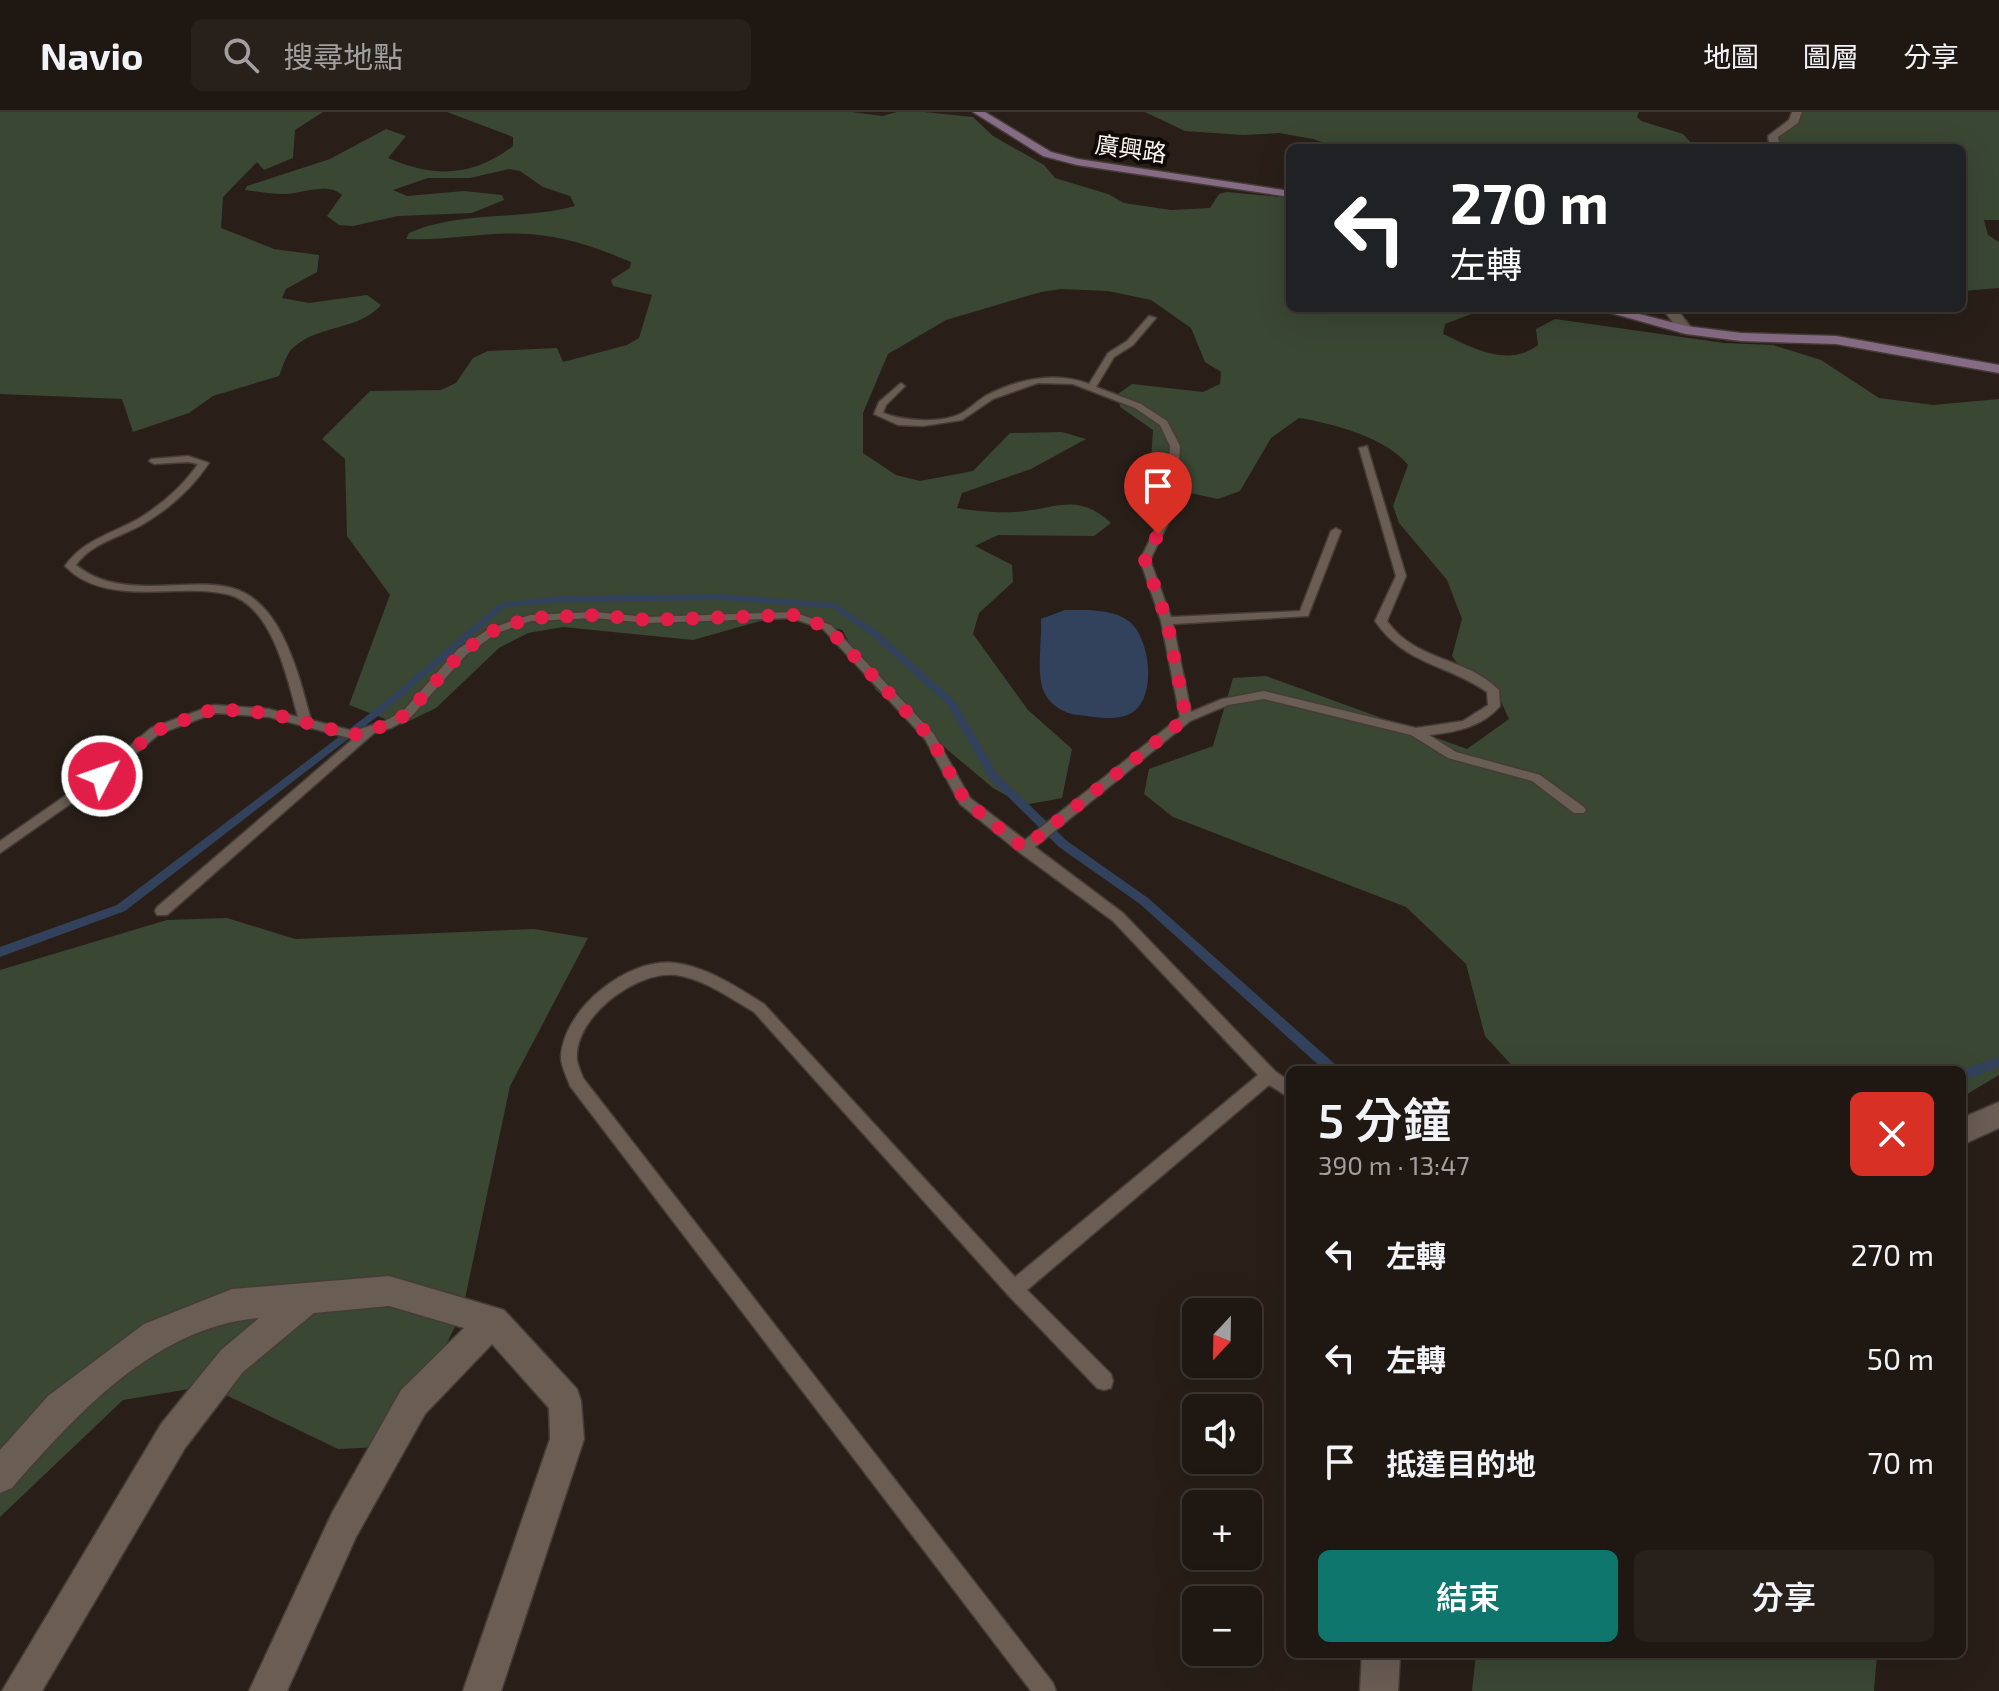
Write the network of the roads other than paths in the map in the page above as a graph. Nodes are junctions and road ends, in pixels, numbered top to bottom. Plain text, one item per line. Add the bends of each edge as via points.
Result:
1 (978, 112) edge
2 (1797, 112) edge
3 (1774, 144) edge
4 (1286, 193) edge
5 (1616, 312) edge
6 (1672, 312) edge
7 (1152, 318) dead end
8 (1686, 330) junction
9 (1999, 369) edge
10 (901, 386) dead end
11 (1092, 386) junction
12 (1364, 448) dead end
13 (154, 461) dead end
14 (1336, 531) dead end
15 (1167, 621) junction
16 (1186, 718) junction
17 (306, 723) junction
18 (371, 730) junction
19 (1415, 732) junction
20 (1579, 810) dead end
21 (1028, 844) junction
22 (0, 848) edge
23 (162, 911) dead end
24 (1269, 1076) junction
25 (1286, 1088) edge
26 (1999, 1114) edge
27 (1966, 1130) edge
28 (1014, 1289) junction
29 (309, 1297) junction
30 (493, 1321) junction
31 (1104, 1381) dead end
32 (0, 1476) edge
33 (1381, 1658) edge
34 (21, 1691) edge
35 (268, 1691) edge
36 (482, 1691) edge
37 (1045, 1691) edge
38 (1379, 1691) edge

1 - 4 street, 廣興路 via 1047,154 1077,162
2 - 3 street via 1794,121 1773,136
5 - 8 street
6 - 8 street
7 - 11 lane via 1111,355
8 - 9 street via 1836,340
10 - 11 lane via 878,414 923,423 962,417 990,397 1037,380
11 - 15 lane via 1164,423 1175,446 1171,507 1145,560
12 - 19 lane via 1401,576 1381,621 1406,648 1477,677 1493,690 1494,706 1482,718 1463,728
13 - 17 lane via 204,463 149,516 77,553 70,566 87,581 112,587 232,591 255,604 283,647
14 - 15 lane via 1304,614
15 - 16 lane
16 - 19 lane via 1226,702 1264,695
16 - 21 lane
17 - 18 lane via 353,735
17 - 22 lane via 269,713 214,709 155,731
18 - 21 lane via 407,714 462,652 493,631 530,618 793,615 827,627 930,737 965,801
18 - 23 lane
19 - 20 lane via 1452,755 1536,778
21 - 24 lane via 1118,917
24 - 25 lane
24 - 28 lane
26 - 27 street
28 - 31 lane
28 - 37 lane via 759,1008 719,983 672,969 640,971 606,993 579,1028 569,1057 576,1081
29 - 30 street via 389,1291
29 - 32 street via 232,1305 155,1335 60,1408
29 - 34 street via 232,1361 173,1436
30 - 35 street via 413,1402 344,1525
30 - 36 street via 565,1401 567,1439
33 - 38 street

